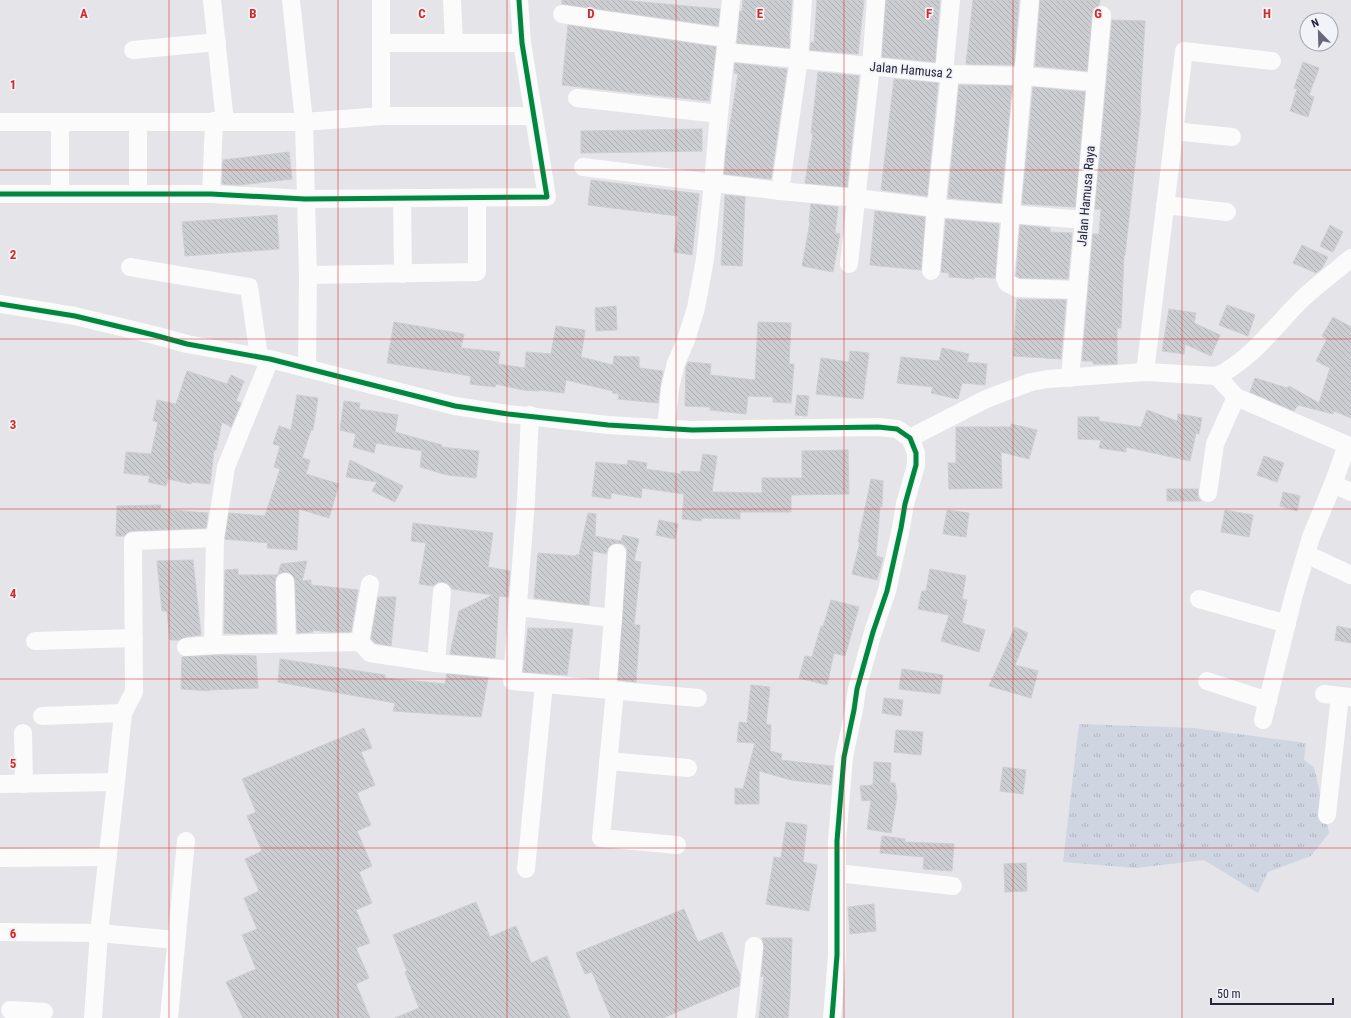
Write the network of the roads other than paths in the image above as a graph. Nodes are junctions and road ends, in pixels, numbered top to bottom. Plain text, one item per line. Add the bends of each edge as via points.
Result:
1 (212, 0) edge
2 (291, 0) edge
3 (381, 0) edge
4 (452, 0) edge
5 (519, 0) edge
6 (731, 0) edge
7 (803, 0) edge
8 (876, 0) edge
9 (951, 0) edge
10 (1030, 0) edge
11 (562, 14) dead end
12 (1102, 15) dead end
13 (217, 42) junction
14 (381, 43) junction
15 (454, 43) junction
16 (522, 43) junction
17 (727, 45) junction
18 (133, 50) dead end
19 (799, 59) junction
20 (1272, 61) dead end
21 (870, 66) junction
22 (947, 74) junction
23 (1022, 76) junction
24 (1095, 82) junction
25 (577, 98) dead end
26 (719, 114) junction
27 (381, 116) junction
28 (533, 116) junction
29 (0, 122) edge
30 (138, 122) junction
31 (219, 122) junction
32 (304, 122) junction
33 (60, 123) junction
34 (1174, 130) junction
35 (1232, 137) dead end
36 (583, 167) dead end
37 (713, 183) junction
38 (780, 191) junction
39 (0, 194) edge
40 (60, 194) junction
41 (138, 194) junction
42 (211, 194) junction
43 (402, 198) junction
44 (476, 198) junction
45 (857, 198) junction
46 (306, 199) junction
47 (1165, 205) junction
48 (936, 208) junction
49 (1228, 212) dead end
50 (1009, 214) junction
51 (1084, 220) junction
52 (1351, 258) edge
53 (849, 264) dead end
54 (130, 267) dead end
55 (931, 271) dead end
56 (403, 274) junction
57 (308, 276) junction
58 (1078, 290) junction
59 (0, 304) edge
60 (264, 358) junction
61 (307, 370) junction
62 (1145, 372) junction
63 (1216, 376) junction
64 (1070, 378) junction
65 (1236, 397) junction
66 (530, 415) junction
67 (666, 429) junction
68 (910, 438) junction
69 (1333, 484) junction
70 (1351, 492) edge
71 (1208, 493) dead end
72 (215, 538) junction
73 (617, 553) dead end
74 (1306, 554) junction
75 (1351, 574) edge
76 (285, 582) dead end
77 (370, 584) dead end
78 (442, 592) dead end
79 (1199, 599) dead end
80 (518, 607) junction
81 (613, 618) junction
82 (1286, 624) junction
83 (134, 638) junction
84 (35, 641) dead end
85 (360, 642) junction
86 (287, 643) junction
87 (213, 645) junction
88 (186, 647) dead end
89 (436, 663) junction
90 (513, 670) junction
91 (1207, 681) dead end
92 (544, 684) junction
93 (611, 691) junction
94 (1338, 696) edge
95 (698, 698) dead end
96 (1268, 701) junction
97 (123, 713) junction
98 (42, 716) dead end
99 (1263, 720) dead end
100 (23, 733) dead end
101 (608, 761) junction
102 (688, 768) dead end
103 (116, 782) junction
104 (0, 784) edge
105 (24, 784) junction
106 (1327, 815) dead end
107 (186, 841) dead end
108 (677, 845) dead end
109 (108, 857) junction
110 (0, 858) edge
111 (526, 869) dead end
112 (837, 872) junction
113 (953, 886) dead end
114 (0, 932) edge
115 (99, 933) junction
116 (176, 940) junction
117 (754, 946) dead end
118 (7, 1012) edge
119 (44, 1012) dead end
120 (93, 1018) edge
121 (169, 1018) edge
122 (746, 1018) edge
123 (832, 1018) edge

1 - 13 street
2 - 32 street
3 - 14 street
4 - 15 street
5 - 16 street
6 - 17 street
7 - 19 street
8 - 21 street
9 - 22 street
10 - 23 street
11 - 17 street, Jalan Hamusa 2
12 - 24 street, Jalan Hamusa Raya
13 - 18 street
13 - 31 street
14 - 15 street
14 - 27 street
15 - 16 street
16 - 28 street
17 - 19 street, Jalan Hamusa 2
17 - 26 street
19 - 21 street, Jalan Hamusa 2
19 - 38 street
20 - 34 street via 1184,51
21 - 22 street, Jalan Hamusa 2
21 - 45 street
22 - 23 street, Jalan Hamusa 2
22 - 48 street
23 - 24 street, Jalan Hamusa 2
23 - 50 street
24 - 51 street, Jalan Hamusa Raya
25 - 26 street
26 - 37 street
27 - 28 street
27 - 32 street
28 - 44 street via 547,197
29 - 33 street
30 - 31 street
30 - 33 street
30 - 41 street
31 - 32 street
31 - 42 street
32 - 46 street
33 - 40 street
34 - 35 street
34 - 47 street
36 - 37 street
37 - 38 street
37 - 67 street via 705,259 696,308 674,369
38 - 45 street
39 - 40 street
40 - 41 street
41 - 42 street
42 - 46 street
43 - 44 street
43 - 46 street
43 - 56 street
44 - 56 street via 477,272
45 - 48 street
45 - 53 street
46 - 57 street
47 - 49 street
47 - 62 street
48 - 50 street
48 - 55 street
50 - 51 street
50 - 58 street via 1005,278 1007,283 1017,288
51 - 58 street, Jalan Hamusa Raya
52 - 63 street via 1302,299 1255,349
54 - 60 street via 249,287
56 - 57 street
57 - 61 street
58 - 64 street, Jalan Hamusa Raya
59 - 60 street via 75,316 187,344
60 - 61 street
60 - 72 street via 226,467
61 - 66 street via 455,406
62 - 63 street
62 - 64 street
63 - 65 street
64 - 68 street via 1031,382 1012,389 986,399
65 - 69 street via 1347,445
65 - 71 street via 1215,444
66 - 67 street
66 - 80 street
67 - 68 street via 878,427 897,429
68 - 112 street via 916,453 916,465 887,591 857,688 844,757
69 - 70 street
69 - 74 street
72 - 83 street via 133,541
72 - 87 street
73 - 81 street
74 - 75 street
74 - 82 street
76 - 86 street
77 - 85 street
78 - 89 street
79 - 82 street
80 - 81 street
80 - 90 street
81 - 93 street
82 - 96 street
83 - 84 street
83 - 97 street via 134,692
85 - 86 street
85 - 89 street via 370,653
86 - 87 street
87 - 88 street
89 - 90 street
90 - 92 street via 512,681
91 - 96 street
92 - 93 street
92 - 111 street
93 - 95 street
93 - 101 street
94 - 106 street
96 - 99 street
97 - 98 street
97 - 103 street
100 - 105 street
101 - 102 street
101 - 108 street via 601,838
103 - 105 street
103 - 109 street
104 - 105 street
107 - 116 street
109 - 110 street
109 - 115 street
112 - 113 street
112 - 123 street via 837,955
114 - 115 street
115 - 116 street
115 - 120 street
116 - 121 street
117 - 122 street
118 - 119 street

